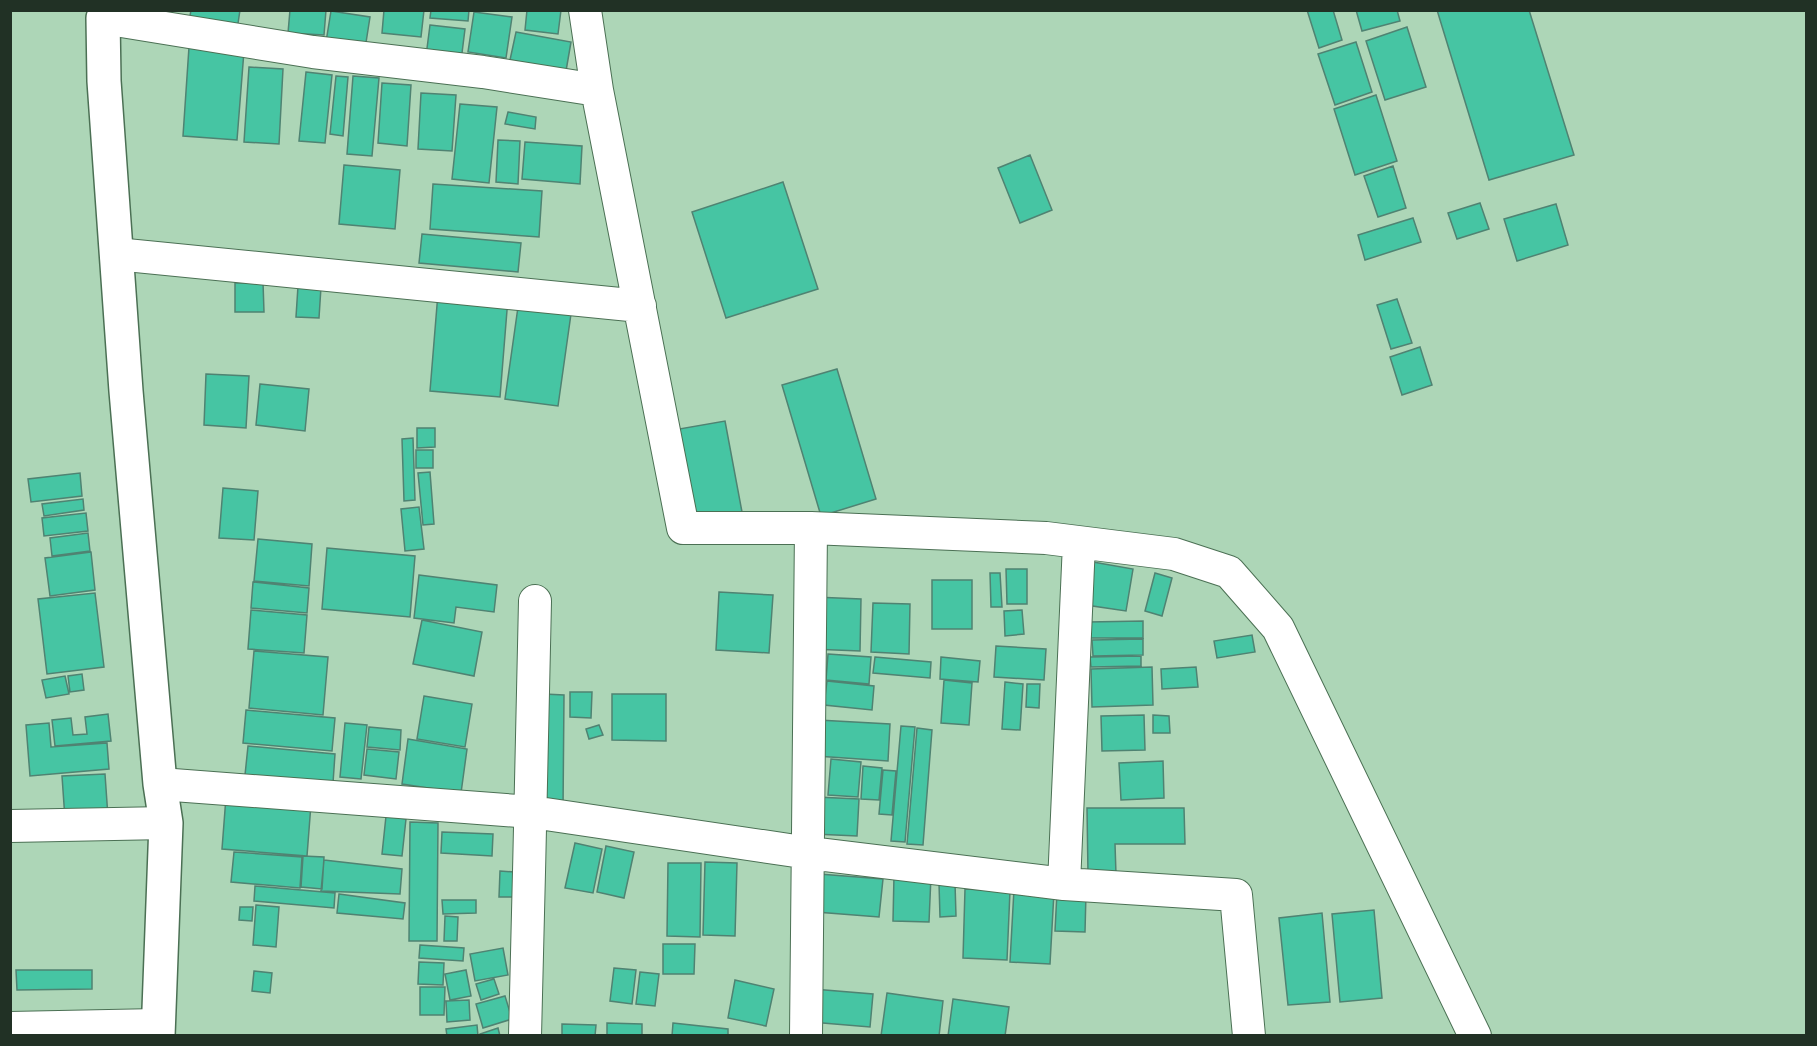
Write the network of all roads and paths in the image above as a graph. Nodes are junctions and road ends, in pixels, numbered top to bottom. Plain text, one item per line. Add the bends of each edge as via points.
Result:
1 (585, 10) edge
2 (104, 14) edge
3 (597, 90) junction
4 (116, 254) junction
5 (640, 306) junction
6 (812, 528) junction
7 (1079, 543) junction
8 (535, 601) dead end
9 (160, 784) junction
10 (532, 812) junction
11 (166, 823) junction
12 (10, 826) edge
13 (809, 852) junction
14 (1064, 884) junction
15 (10, 1028) edge
16 (158, 1030) edge
17 (525, 1035) edge
18 (806, 1035) edge
19 (1249, 1035) edge
20 (1475, 1035) edge

1 - 3 street
2 - 3 street via 313,52
2 - 4 main road via 104,81
3 - 5 street
4 - 5 street
4 - 9 main road
5 - 6 street via 683,528
6 - 7 street via 1046,538
6 - 13 street
7 - 14 street
7 - 20 street via 1174,554 1229,572 1278,628
8 - 10 street
9 - 10 street
9 - 11 main road
10 - 13 street
10 - 17 street
11 - 12 street
11 - 16 main road
13 - 14 street
13 - 18 street
14 - 19 street via 1236,895
15 - 16 street

